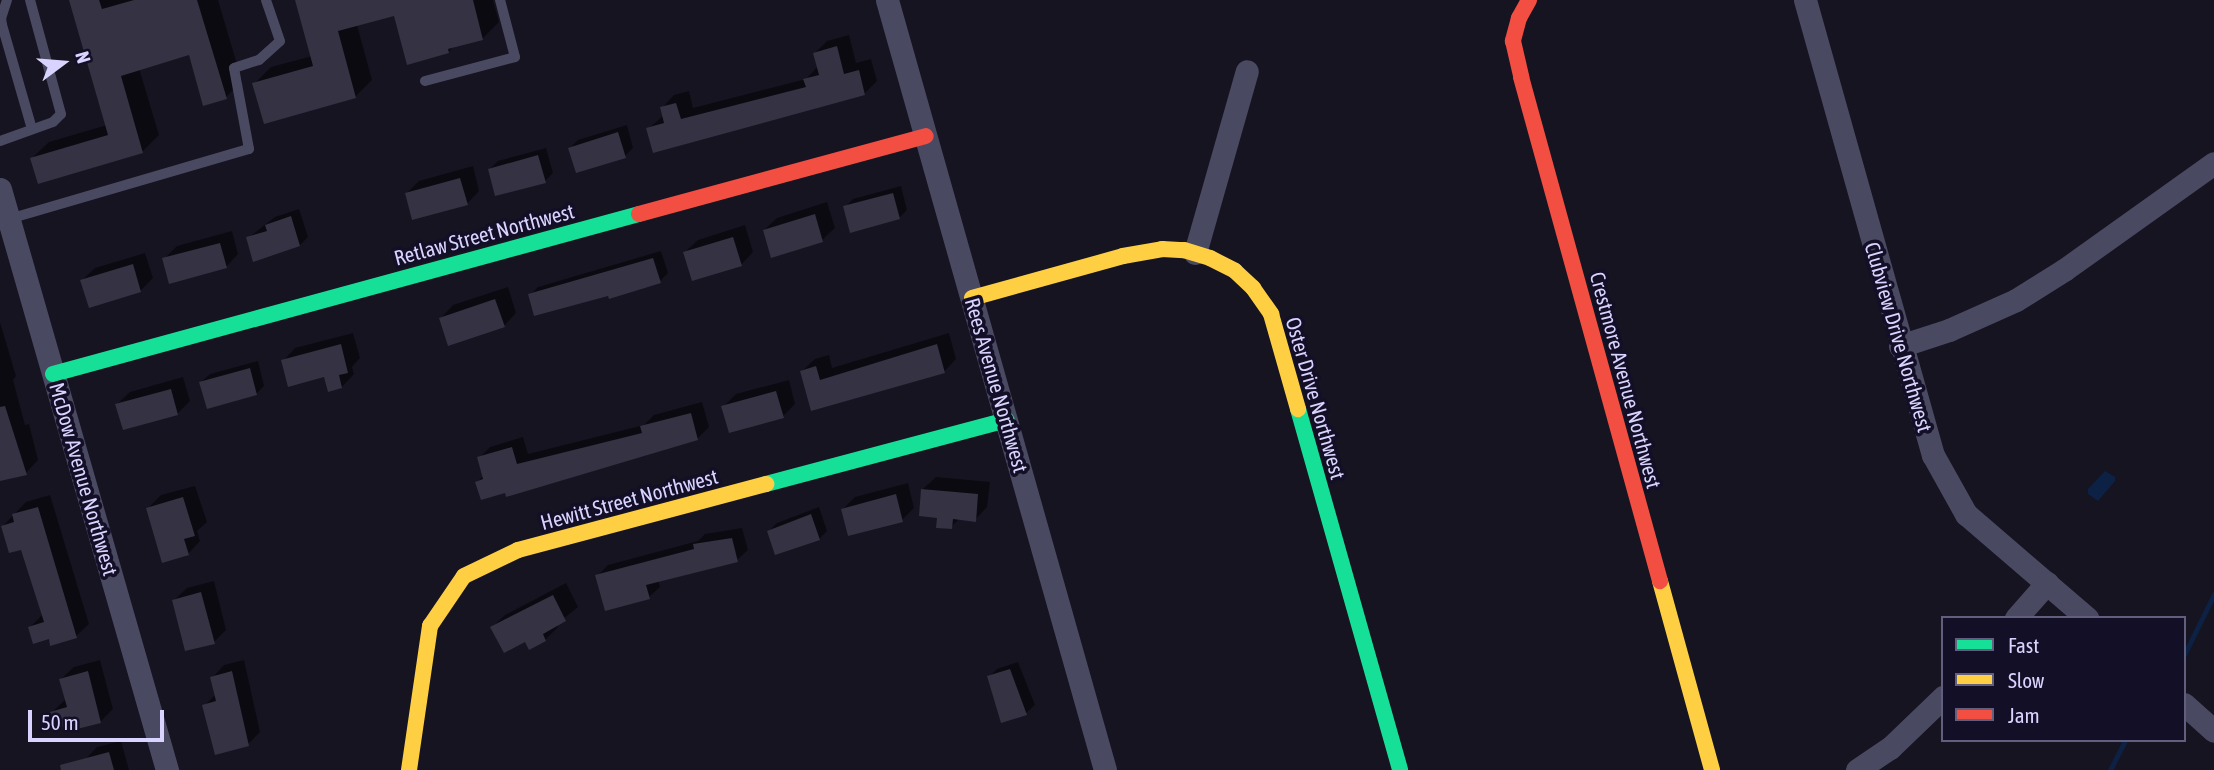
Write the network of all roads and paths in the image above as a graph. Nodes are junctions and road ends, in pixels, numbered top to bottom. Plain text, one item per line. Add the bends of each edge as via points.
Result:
1 (6, 0) edge
2 (30, 0) edge
3 (266, 0) edge
4 (500, 0) edge
5 (887, 0) edge
6 (1805, 0) edge
7 (1528, 1) edge
8 (1247, 71) dead end
9 (425, 81) dead end
10 (32, 130) junction
11 (926, 136) junction
12 (0, 141) edge
13 (2214, 163) edge
14 (0, 189) edge
15 (8, 219) junction
16 (1195, 253) junction
17 (972, 298) junction
18 (1900, 346) junction
19 (53, 374) junction
20 (1007, 420) junction
21 (2047, 583) junction
22 (2018, 616) edge
23 (2085, 616) edge
24 (1941, 699) edge
25 (2186, 706) edge
26 (2214, 731) edge
27 (167, 770) edge
28 (410, 770) edge
29 (1105, 770) edge
30 (1400, 770) edge
31 (1712, 770) edge
32 (1857, 770) edge

1 - 10 lane via 2,25
2 - 10 lane via 62,109 53,122
3 - 15 lane via 280,41 259,60 234,68 250,149
4 - 9 lane via 515,57
5 - 11 street, Rees Avenue Northwest
6 - 18 street, Clubview Drive Northwest
7 - 31 street, Crestmore Avenue Northwest via 1513,41 1521,77
8 - 16 street
10 - 12 lane
11 - 17 street, Rees Avenue Northwest
11 - 19 street, Retlaw Street Northwest
13 - 18 street via 2016,300 1950,330
14 - 15 street, McDow Avenue Northwest
15 - 19 street, McDow Avenue Northwest
16 - 17 street, Oster Drive Northwest via 1161,249 1123,256
16 - 30 street, Oster Drive Northwest via 1235,271 1271,314
17 - 20 street, Rees Avenue Northwest
18 - 21 street, Clubview Drive Northwest via 1933,455 1966,514
19 - 27 street, McDow Avenue Northwest
20 - 28 street, Hewitt Street Northwest via 518,550 464,576 430,626
20 - 29 street, Rees Avenue Northwest
21 - 22 street
21 - 23 street, Clubview Drive Northwest
24 - 32 street via 1890,748
25 - 26 street

